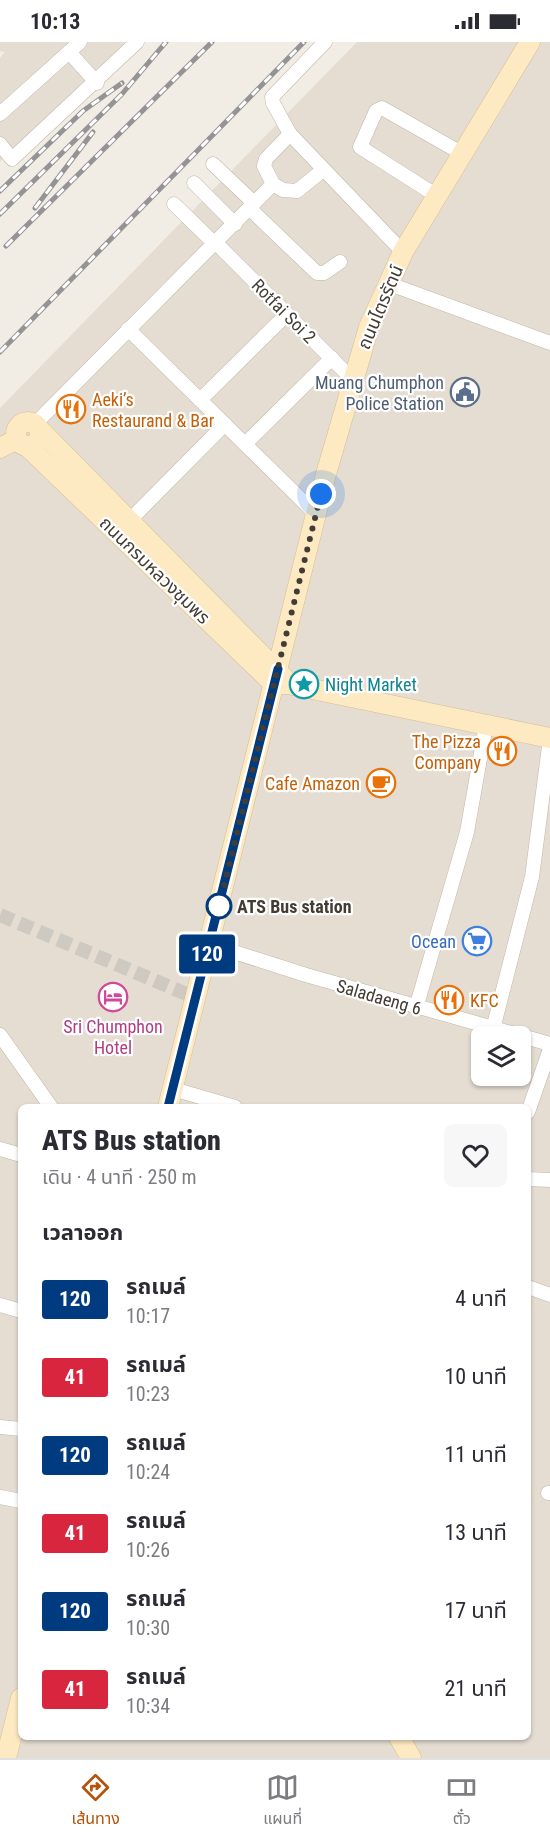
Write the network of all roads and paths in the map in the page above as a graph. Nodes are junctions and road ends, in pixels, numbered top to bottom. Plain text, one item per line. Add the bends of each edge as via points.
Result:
1 (80, 42) edge
2 (137, 42) edge
3 (325, 42) edge
4 (530, 42) edge
5 (69, 52) junction
6 (97, 83) junction
7 (0, 114) edge
8 (290, 134) junction
9 (0, 144) edge
10 (464, 154) junction
11 (213, 164) dead end
12 (323, 170) junction
13 (194, 183) dead end
14 (273, 184) junction
15 (437, 196) junction
16 (174, 204) dead end
17 (252, 206) junction
18 (235, 224) junction
19 (216, 243) junction
20 (403, 252) junction
21 (340, 262) dead end
22 (387, 283) junction
23 (287, 314) junction
24 (128, 329) junction
25 (550, 342) edge
26 (332, 358) junction
27 (352, 378) junction
28 (200, 400) junction
29 (225, 424) junction
30 (37, 427) junction
31 (15, 444) edge
32 (245, 444) junction
33 (316, 514) junction
34 (123, 527) junction
35 (280, 679) junction
36 (486, 725) junction
37 (550, 739) edge
38 (209, 944) junction
39 (416, 1008) junction
40 (482, 1026) edge
41 (494, 1026) edge
42 (0, 1035) edge
43 (531, 1039) edge
44 (550, 1044) edge
45 (550, 1049) edge
46 (171, 1098) edge
47 (49, 1104) edge
48 (214, 1104) edge
49 (531, 1104) edge
50 (0, 1149) edge
51 (18, 1154) edge
52 (531, 1179) edge
53 (550, 1180) edge
54 (531, 1288) edge
55 (550, 1295) edge
56 (0, 1305) edge
57 (18, 1310) edge
58 (0, 1427) edge
59 (18, 1429) edge
60 (0, 1497) edge
61 (18, 1500) edge
62 (18, 1710) edge
63 (401, 1740) edge
64 (6, 1758) edge
65 (411, 1758) edge

1 - 5 street
2 - 6 street
3 - 8 street via 272,97
4 - 10 main road, ถนนไตรรัตน์
5 - 6 street
5 - 7 street
6 - 9 street via 12,159
8 - 12 street
8 - 14 street via 266,159 264,166
10 - 15 main road, ถนนไตรรัตน์
10 - 15 street via 382,108 376,111 360,147
11 - 17 street
12 - 14 street via 297,191
12 - 20 street
13 - 18 street
14 - 17 street
15 - 20 main road, ถนนไตรรัตน์
16 - 19 street, Rotfai Soi 2
17 - 18 street
17 - 21 street via 317,273 324,273
18 - 19 street
19 - 23 street, Rotfai Soi 2
19 - 24 street
20 - 22 main road, ถนนไตรรัตน์
22 - 25 street
22 - 27 main road, ถนนไตรรัตน์
23 - 26 street, Rotfai Soi 2
23 - 28 street
24 - 28 street
24 - 30 street
26 - 27 street, Rotfai Soi 2
26 - 32 street
27 - 33 main road, ถนนไตรรัตน์
28 - 29 street
29 - 32 street
29 - 34 street
30 - 31 main road via 38,442
30 - 34 main road, ถนนกรมหลวงชุมพร
31 - 34 main road, ถนนกรมหลวงชุมพร
32 - 33 street
33 - 35 main road, ถนนไตรรัตน์
34 - 35 main road, ถนนกรมหลวงชุมพร
35 - 36 main road
35 - 38 main road, ถนนไตรรัตน์
36 - 37 main road
36 - 39 street via 467,832
37 - 41 street via 532,877
38 - 39 street, Saladaeng 6
38 - 46 main road, ถนนไตรรัตน์
39 - 40 street, Saladaeng 6
42 - 47 street
43 - 44 street, Saladaeng 6
45 - 49 street
46 - 48 street
50 - 51 street
52 - 53 street
54 - 55 street
56 - 57 street
58 - 59 street
60 - 61 street
62 - 64 main road
63 - 65 main road

